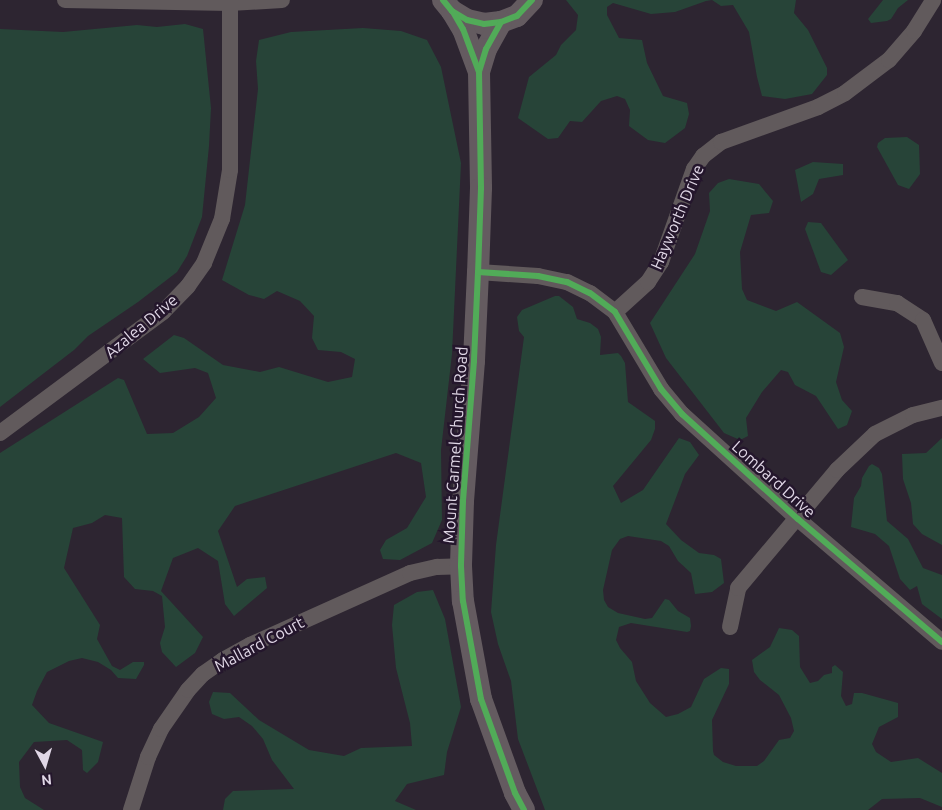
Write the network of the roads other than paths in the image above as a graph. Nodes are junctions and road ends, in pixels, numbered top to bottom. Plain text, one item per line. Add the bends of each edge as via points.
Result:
1 (65, 0) edge
2 (282, 0) edge
3 (532, 0) edge
4 (933, 0) edge
5 (230, 1) edge
6 (448, 5) edge
7 (501, 22) junction
8 (479, 72) junction
9 (478, 272) junction
10 (862, 297) dead end
11 (615, 312) junction
12 (942, 363) edge
13 (942, 408) edge
14 (0, 433) edge
15 (798, 519) junction
16 (461, 566) junction
17 (730, 627) dead end
18 (942, 642) edge
19 (131, 810) edge
20 (524, 810) edge

1 - 5 street
2 - 5 street
3 - 7 main road via 516,16
4 - 11 street, Hayworth Drive via 914,31 889,60 845,93 818,107 721,142 703,156 694,169 661,262 648,282
5 - 14 street, Azalea Drive via 230,170 222,219 204,263 163,312
6 - 7 main road via 467,20 484,24
6 - 8 main road, Mount Carmel Church Road via 463,30
7 - 8 main road, Mount Carmel Church Road via 486,49
8 - 9 main road, Mount Carmel Church Road via 481,188
9 - 11 street via 538,276 567,282 590,293
9 - 16 main road, Mount Carmel Church Road via 462,501
10 - 12 street via 898,303 923,320
11 - 15 street, Lombard Drive via 661,389 682,414
13 - 15 street via 913,415 875,434 837,470
15 - 17 street via 772,545 738,588
15 - 18 street, Lombard Drive
16 - 19 street, Mallard Court via 410,573 250,645 203,674 161,729
16 - 20 main road, Mount Carmel Church Road via 463,601 481,699

